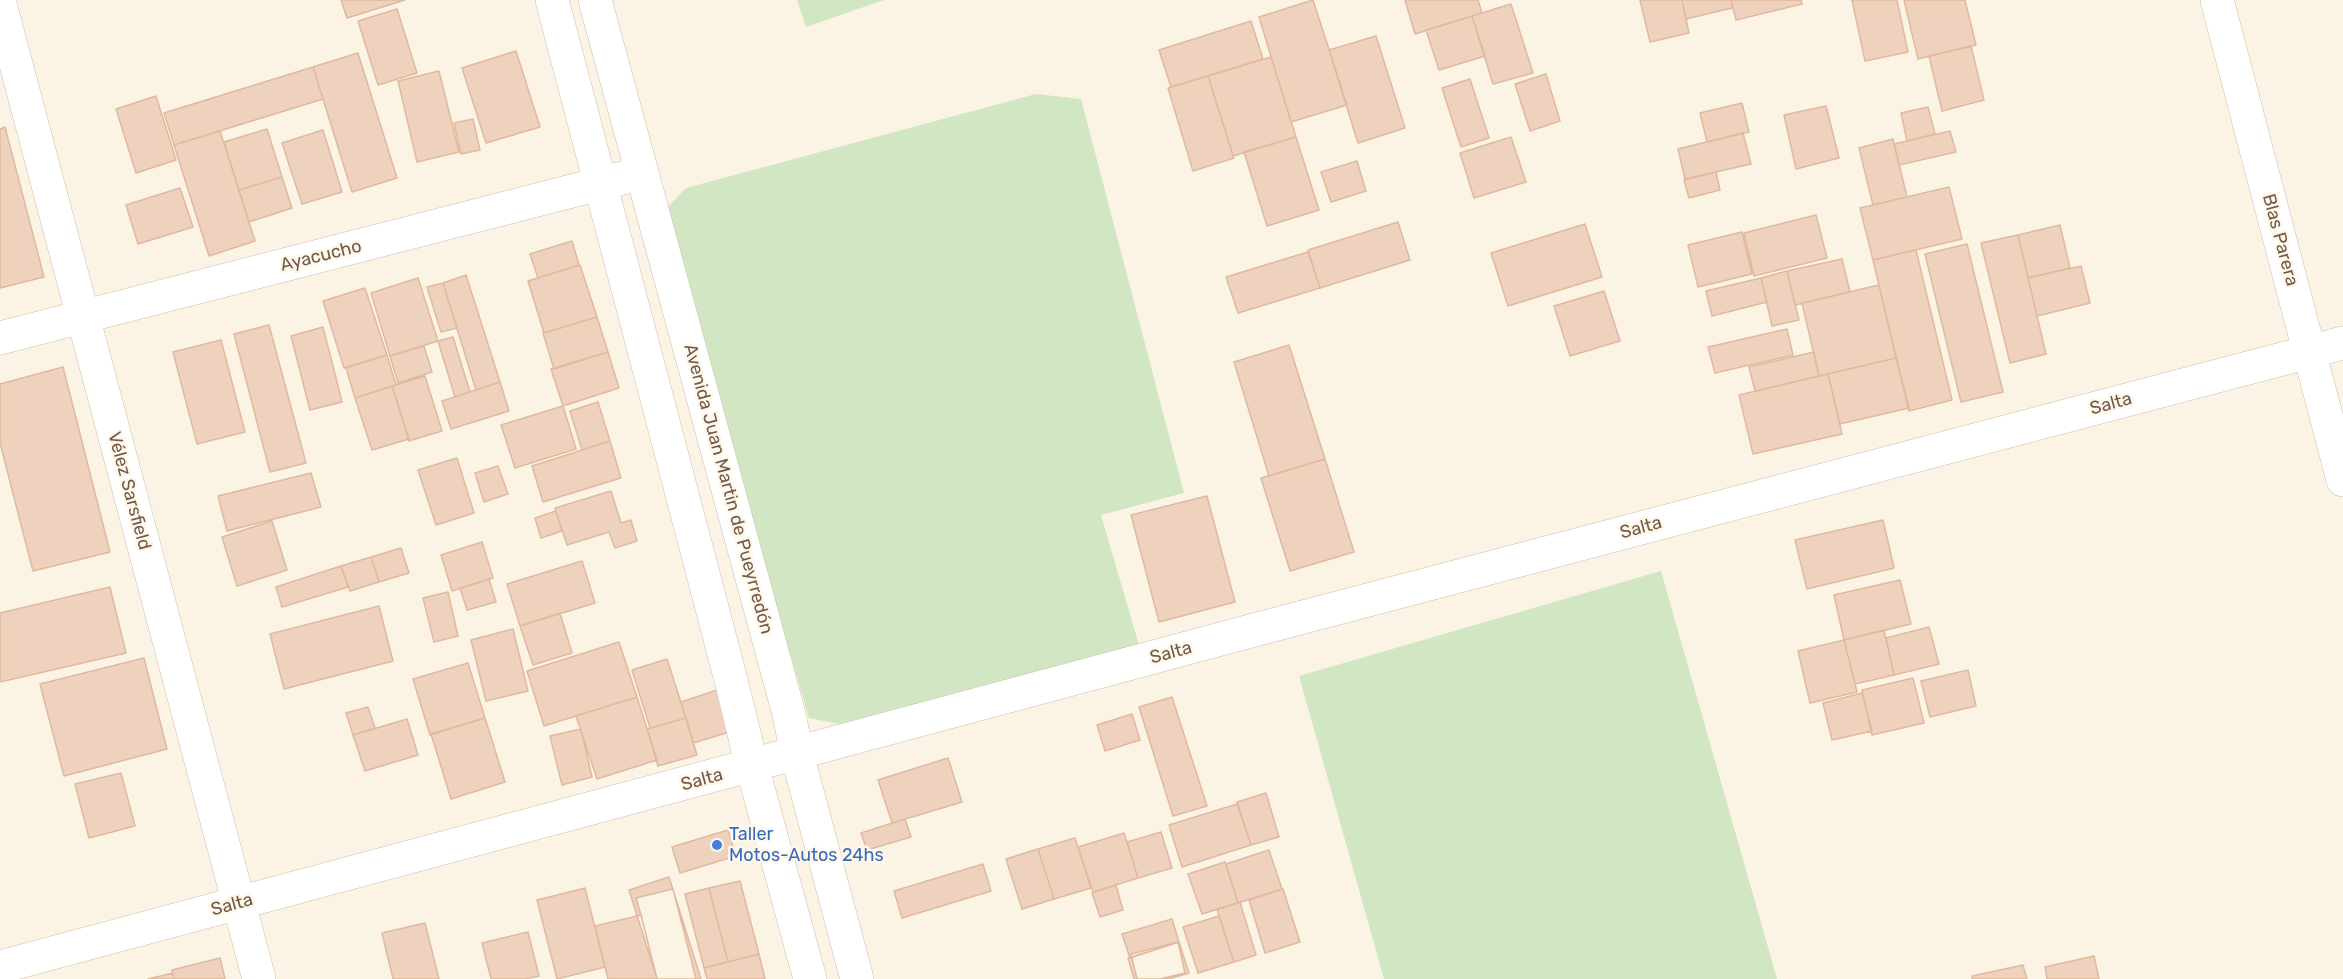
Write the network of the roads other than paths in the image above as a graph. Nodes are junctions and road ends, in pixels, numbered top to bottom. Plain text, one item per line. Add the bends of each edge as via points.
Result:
1 (552, 0) edge
2 (595, 0) edge
3 (2217, 0) edge
4 (0, 4) edge
5 (642, 173) junction
6 (602, 184) junction
7 (83, 316) junction
8 (0, 338) edge
9 (2343, 343) edge
10 (2309, 352) junction
11 (2343, 480) edge
12 (797, 754) junction
13 (752, 766) junction
14 (239, 903) junction
15 (0, 967) edge
16 (259, 979) edge
17 (810, 979) edge
18 (857, 979) edge

1 - 6 street
2 - 5 street, Avenida Juan Martin de Pueyrredón
3 - 10 street, Blas Parera
4 - 7 street, Vélez Sarsfield
5 - 6 street, Ayacucho
5 - 12 street, Avenida Juan Martin de Pueyrredón
6 - 7 street, Ayacucho
6 - 13 street
7 - 8 street, Ayacucho
7 - 14 street, Vélez Sarsfield
9 - 10 street, Salta
10 - 11 street, Blas Parera
10 - 12 street, Salta
12 - 13 street, Salta
12 - 18 street, Avenida Juan Martin de Pueyrredón
13 - 14 street, Salta
13 - 17 street
14 - 15 street, Salta
14 - 16 street, Vélez Sarsfield

